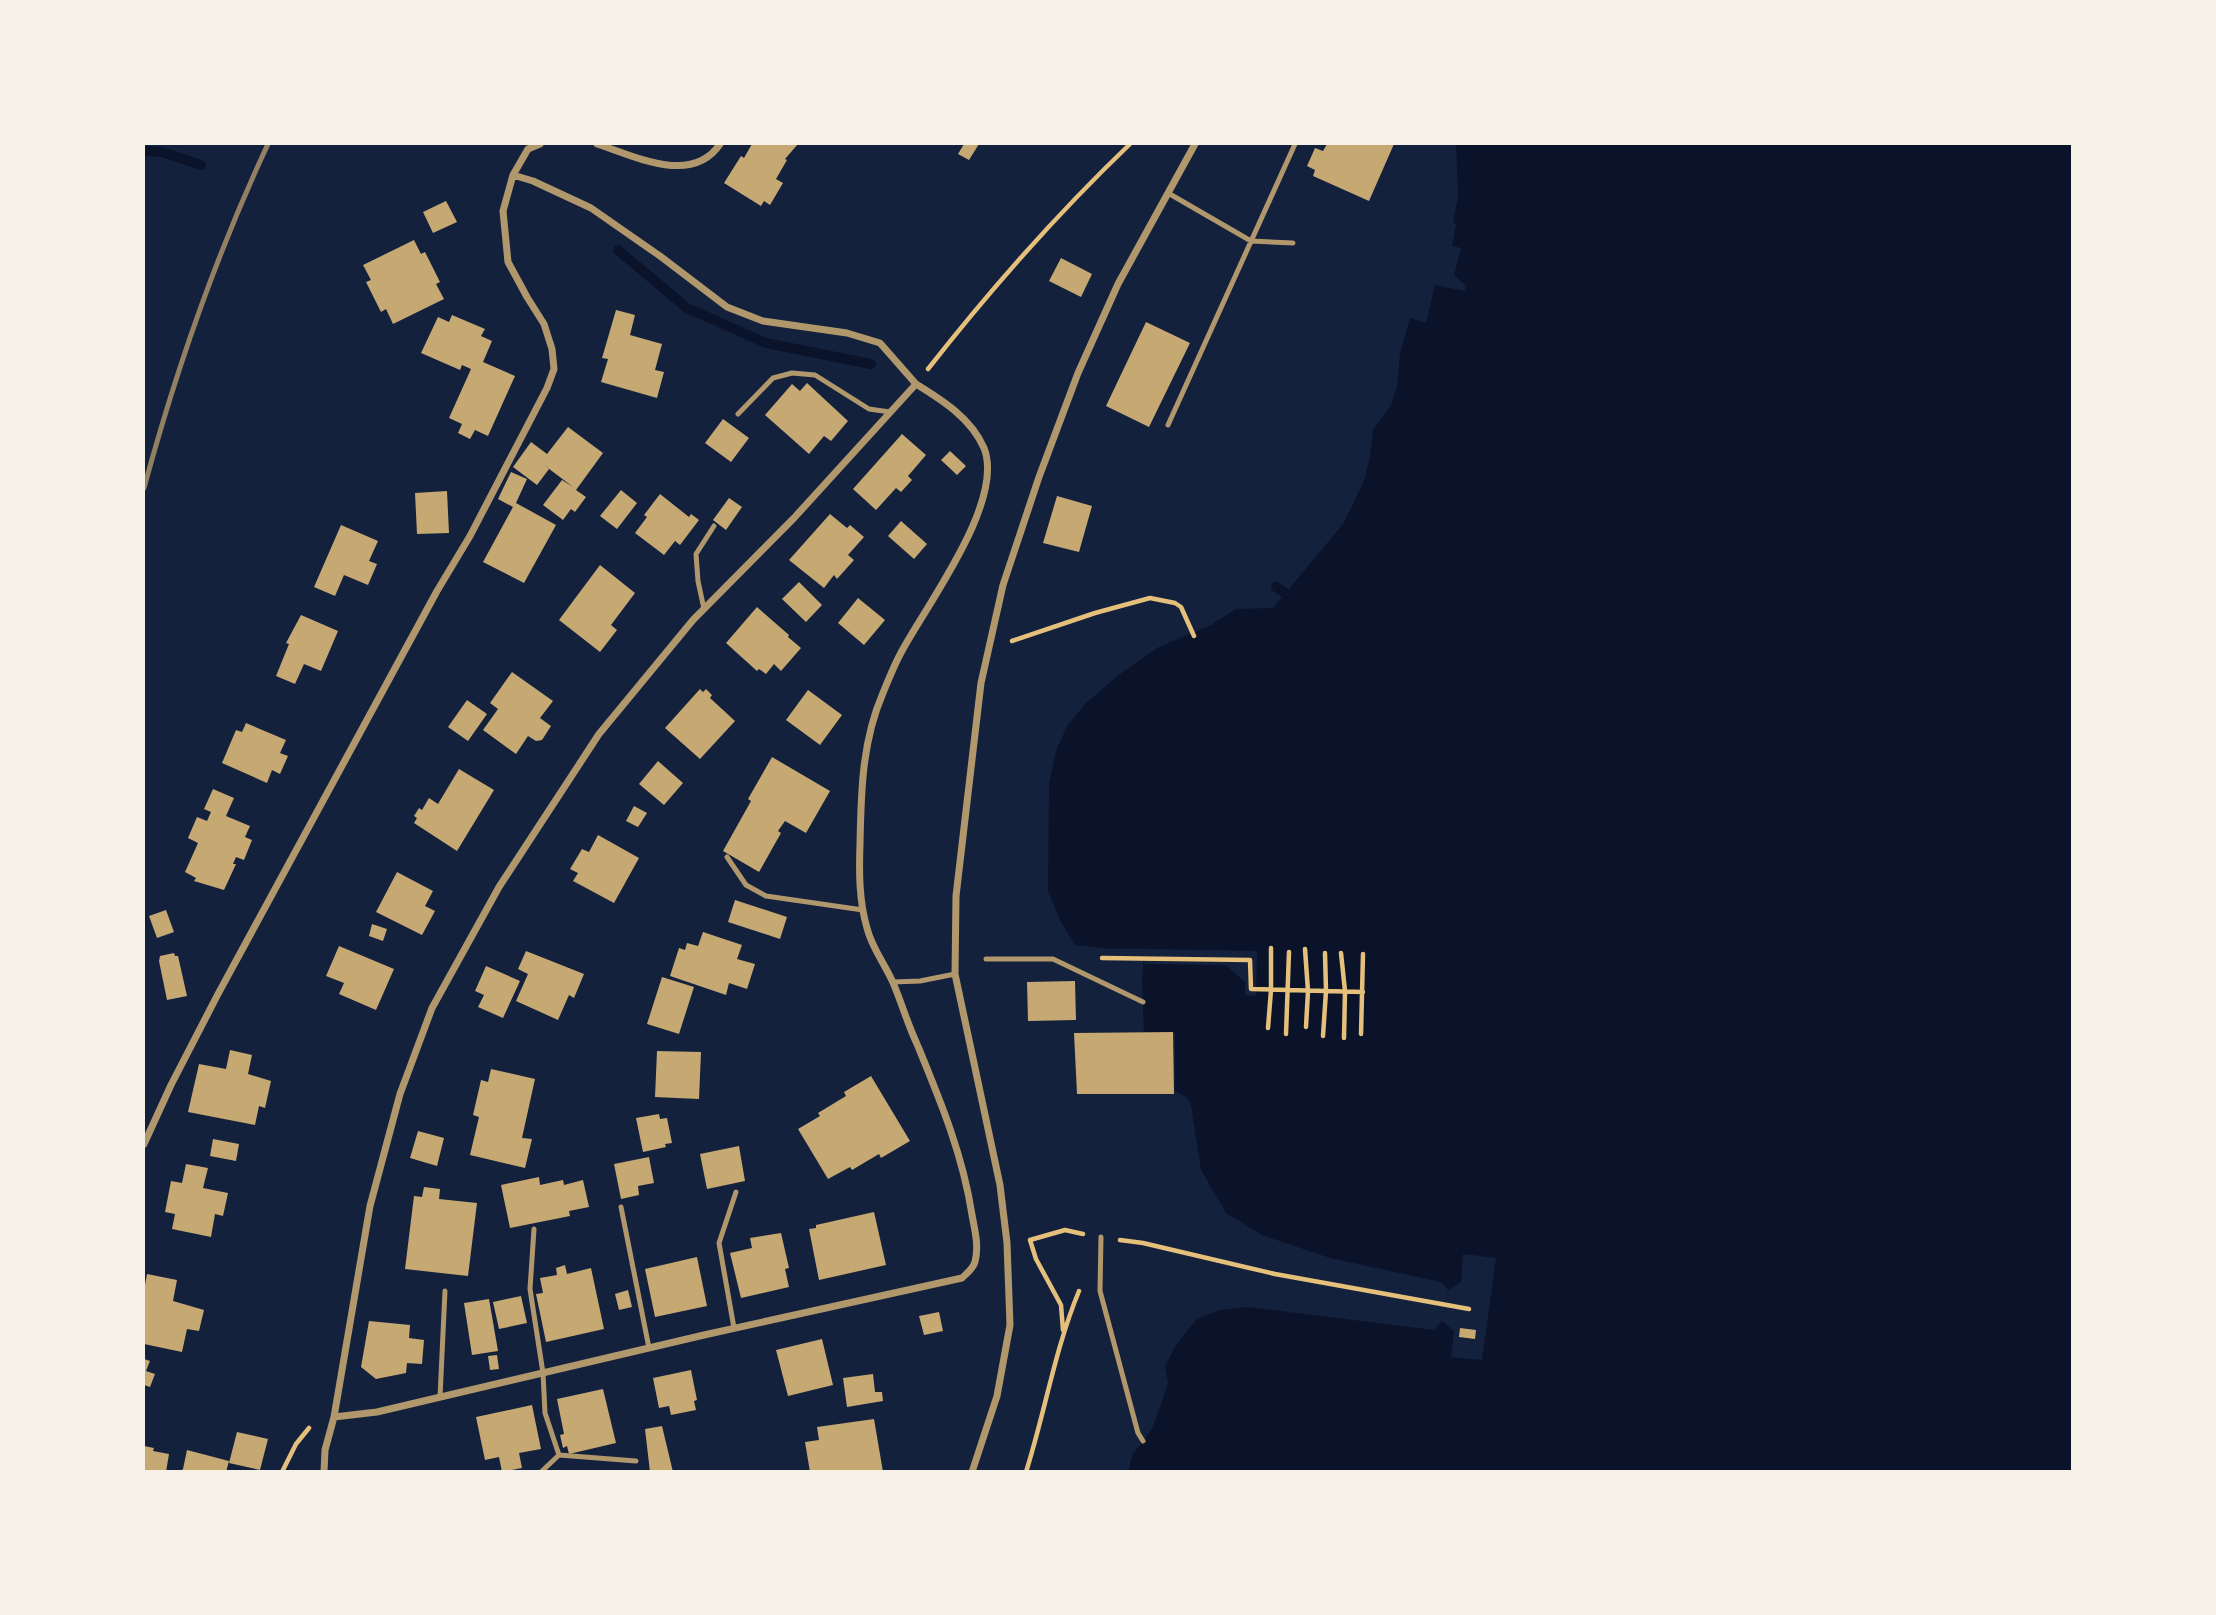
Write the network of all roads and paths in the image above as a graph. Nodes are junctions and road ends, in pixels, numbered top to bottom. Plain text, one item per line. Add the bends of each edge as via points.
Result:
1 (540, 144) edge
2 (597, 144) edge
3 (720, 144) edge
4 (1130, 144) edge
5 (1195, 144) edge
6 (1295, 144) edge
7 (513, 175) junction
8 (1168, 193) junction
9 (1251, 241) junction
10 (1293, 243) dead end
11 (916, 384) junction
12 (890, 412) junction
13 (738, 414) dead end
14 (1168, 425) dead end
15 (714, 526) dead end
16 (704, 609) junction
17 (1194, 636) dead end
18 (1007, 643) dead end
19 (727, 858) dead end
20 (863, 910) junction
21 (1271, 948) dead end
22 (1305, 949) dead end
23 (1289, 952) dead end
24 (1325, 953) dead end
25 (1341, 953) dead end
26 (1363, 954) dead end
27 (1092, 958) dead end
28 (986, 959) dead end
29 (955, 974) junction
30 (893, 982) junction
31 (1271, 990) junction
32 (1289, 990) junction
33 (1308, 990) junction
34 (1326, 991) junction
35 (1345, 991) junction
36 (1363, 992) junction
37 (1143, 1002) dead end
38 (1306, 1027) dead end
39 (1268, 1028) dead end
40 (1286, 1034) dead end
41 (1361, 1034) dead end
42 (1324, 1036) dead end
43 (1344, 1038) dead end
44 (144, 1144) edge
45 (736, 1192) dead end
46 (621, 1207) dead end
47 (534, 1229) dead end
48 (1101, 1237) junction
49 (1082, 1283) dead end
50 (445, 1291) dead end
51 (1469, 1309) dead end
52 (734, 1328) junction
53 (1063, 1330) junction
54 (649, 1348) junction
55 (543, 1373) junction
56 (440, 1397) junction
57 (334, 1417) junction
58 (1143, 1441) dead end
59 (559, 1455) junction
60 (636, 1461) dead end
61 (324, 1472) edge
62 (541, 1472) edge
63 (972, 1472) edge
64 (1026, 1472) edge

1 - 7 street via 528,149
2 - 3 street via 656,164 673,165 694,164
4 - 11 path via 958,330
5 - 8 street
6 - 9 lane
7 - 11 street via 591,208 727,307 763,321 847,333 880,343
7 - 44 street via 503,211 508,262 544,324 552,349 554,369 547,388 218,994
8 - 9 lane
8 - 29 street via 1118,284 1078,373 1003,585 981,683 967,790 956,896
9 - 10 lane
9 - 14 lane
11 - 12 street
11 - 20 street via 966,421 984,448 989,473 983,501 966,538 901,651 865,748 860,848
12 - 13 lane via 869,409 815,375 792,373 773,378
12 - 16 street
15 - 16 lane via 696,554
16 - 57 street via 599,734 499,887 432,1008 400,1094 370,1206
17 - 18 path via 1181,607 1150,598
19 - 20 lane via 746,885 766,896
20 - 30 street via 878,958
21 - 31 path
22 - 33 path
23 - 32 path
24 - 34 path
25 - 35 path
26 - 36 path
27 - 31 path via 1250,960 1251,989
28 - 37 lane via 1053,959
29 - 30 lane
29 - 63 street via 1000,1185 1010,1325 997,1396
30 - 52 street via 966,1176 977,1246 975,1266 962,1278
31 - 32 path
31 - 39 path
32 - 33 path
32 - 40 path
33 - 34 path
33 - 38 path
34 - 35 path
34 - 42 path
35 - 36 path
35 - 43 path
36 - 41 path
45 - 52 lane via 719,1243
46 - 54 lane
47 - 55 lane via 530,1289
48 - 51 path via 1275,1275
48 - 53 path via 1065,1230 1030,1240 1061,1305
48 - 58 lane via 1100,1291
49 - 53 path
50 - 56 lane
52 - 54 street
53 - 64 path
54 - 55 street
55 - 56 street
55 - 59 lane via 545,1413
56 - 57 street
57 - 61 street
59 - 60 lane
59 - 62 lane

